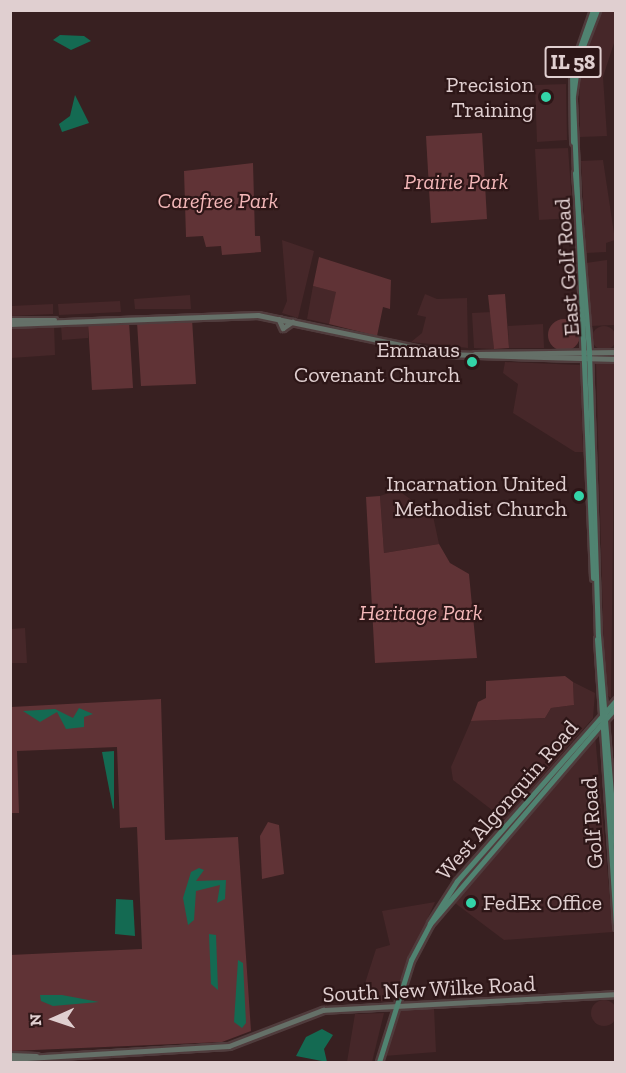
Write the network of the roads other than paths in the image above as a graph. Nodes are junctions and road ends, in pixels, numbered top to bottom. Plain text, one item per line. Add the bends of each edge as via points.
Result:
1 (595, 10) edge
2 (10, 322) edge
3 (615, 352) edge
4 (586, 355) junction
5 (615, 359) edge
6 (598, 634) junction
7 (604, 696) junction
8 (615, 699) edge
9 (615, 707) edge
10 (603, 717) junction
11 (615, 855) edge
12 (615, 927) edge
13 (615, 994) edge
14 (395, 1007) junction
15 (10, 1057) edge
16 (379, 1062) edge

1 - 4 main road, East Golf Road / IL 58 via 572,70
2 - 4 main road via 226,313 279,319 283,328 292,322 381,343 472,355
3 - 4 main road
4 - 5 main road
4 - 6 main road, IL 58
6 - 7 main road, IL 58
6 - 10 main road, IL 58
7 - 8 main road
7 - 10 main road, IL 58
8 - 10 main road, West Algonquin Road
9 - 10 main road, West Algonquin Road
10 - 11 main road, Golf Road / IL 58
10 - 12 main road, Golf Road / IL 58
10 - 14 main road, West Algonquin Road via 457,881 430,924
13 - 14 main road, South New Wilke Road
14 - 15 main road, South New Wilke Road via 313,1012 255,1039 220,1047
14 - 16 main road, West Algonquin Road

